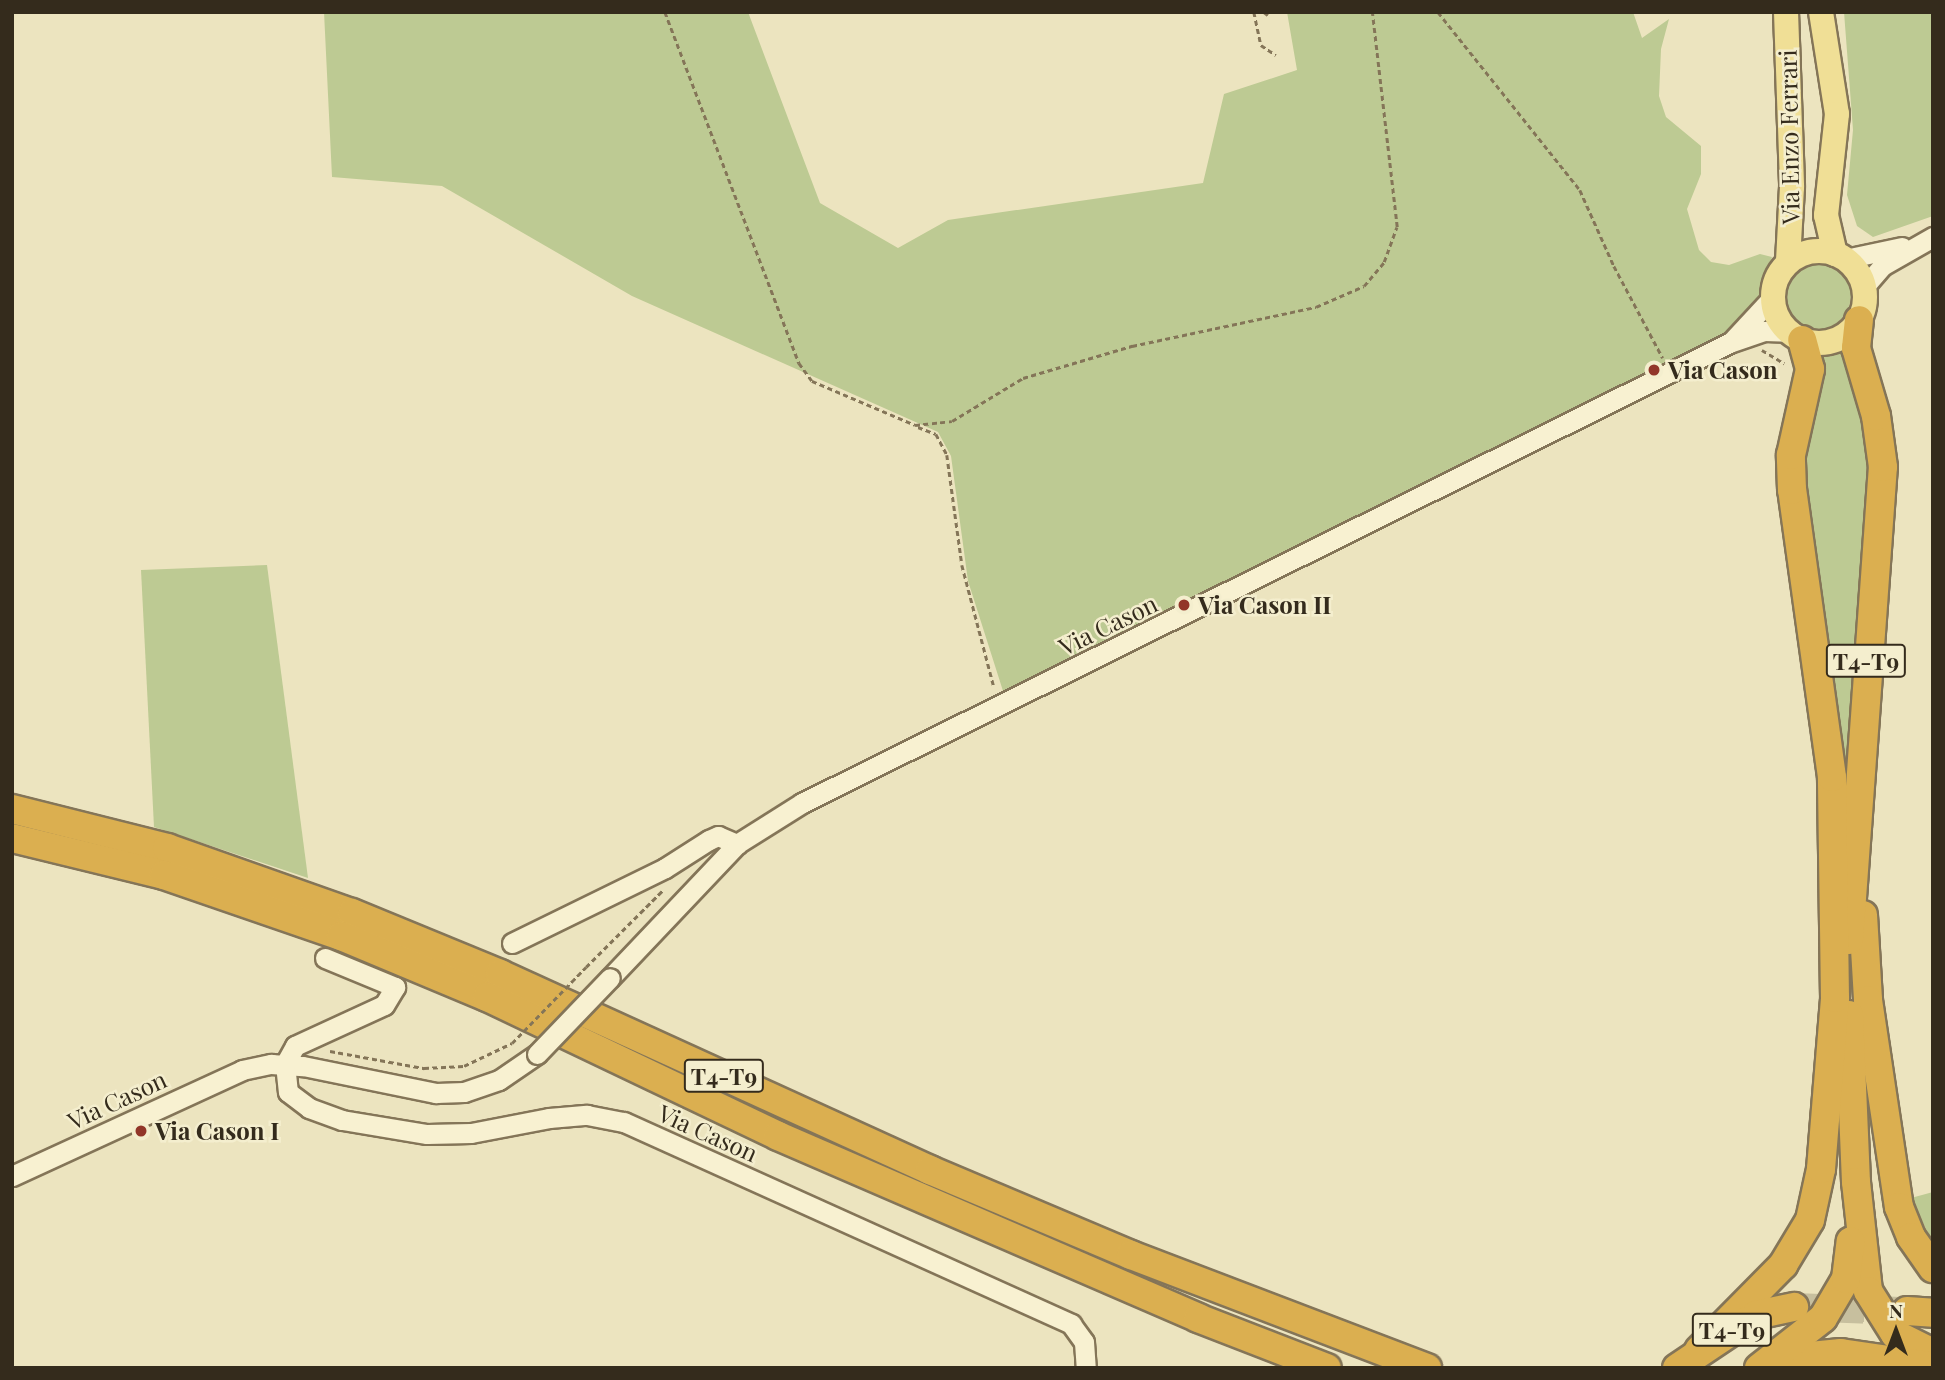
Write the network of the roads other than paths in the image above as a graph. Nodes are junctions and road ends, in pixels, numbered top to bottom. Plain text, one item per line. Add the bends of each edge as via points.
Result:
1 (1786, 12) edge
2 (1821, 12) edge
3 (1926, 240) edge
4 (1840, 256) junction
5 (1788, 262) junction
6 (1864, 287) junction
7 (1772, 298) junction
8 (1859, 320) junction
9 (1795, 336) junction
10 (1730, 343) junction
11 (1862, 774) junction
12 (1832, 777) junction
13 (12, 809) edge
14 (12, 838) edge
15 (737, 844) junction
16 (1858, 851) junction
17 (1833, 874) junction
18 (512, 943) dead end
19 (325, 958) dead end
20 (1847, 967) junction
21 (285, 1064) junction
22 (12, 1176) edge
23 (1856, 1182) junction
24 (1933, 1268) edge
25 (1794, 1307) tunnel mouth
26 (1699, 1350) junction
27 (1933, 1353) edge
28 (1933, 1367) edge
29 (1086, 1368) edge
30 (1327, 1368) edge
31 (1427, 1368) edge
32 (1677, 1368) edge
33 (1759, 1368) edge
34 (1770, 1368) edge

1 - 5 main road, Via Enzo Ferrari via 1792,187
2 - 4 main road, Via Enzo Ferrari via 1837,114 1826,215
3 - 4 street
3 - 6 street via 1869,276
4 - 5 main road via 1810,251
4 - 6 main road
5 - 7 main road via 1779,272
6 - 8 main road
7 - 9 main road via 1776,317
7 - 10 street, Via Cason
8 - 9 main road via 1834,341
8 - 11 highway, T4-T9 via 1856,348 1875,416 1882,467 1863,699
9 - 10 street, Via Cason via 1764,331
9 - 12 highway, T4-T9 via 1810,369 1791,455 1793,490
10 - 15 street, Via Cason via 998,704 802,803
11 - 12 street
11 - 16 highway, T4-T9
12 - 17 highway, T4-T9
13 - 31 highway, T4-T9 via 167,848 363,918 500,974 1056,1223
14 - 30 highway, T4-T9 via 164,875 341,936 487,997 778,1136 1198,1318
15 - 18 street via 718,836 665,868
15 - 21 street, Via Cason, bridge via 537,1055 499,1080 464,1092 436,1093
16 - 20 highway, T4-T9
16 - 24 highway, T4-T9 via 1868,1000 1899,1207 1911,1237
17 - 20 highway, T4-T9
17 - 26 highway, T4-T9 via 1835,998 1815,1202 1802,1234 1774,1278
19 - 21 street via 386,980 395,987 393,996 384,1005 295,1046
20 - 23 highway, T4-T9
21 - 22 street, Via Cason via 242,1070
21 - 29 street, Via Cason via 288,1092 309,1108 375,1126 438,1134 587,1115 624,1122 1071,1324 1084,1342
23 - 27 highway, T4-T9 via 1864,1267 1873,1305 1895,1334
23 - 33 highway, T4-T9 via 1849,1266 1840,1293 1813,1329
25 - 26 highway, T4-T9 via 1756,1315
26 - 32 highway, T4-T9
28 - 34 highway, T4-T9 via 1841,1353 1800,1357

